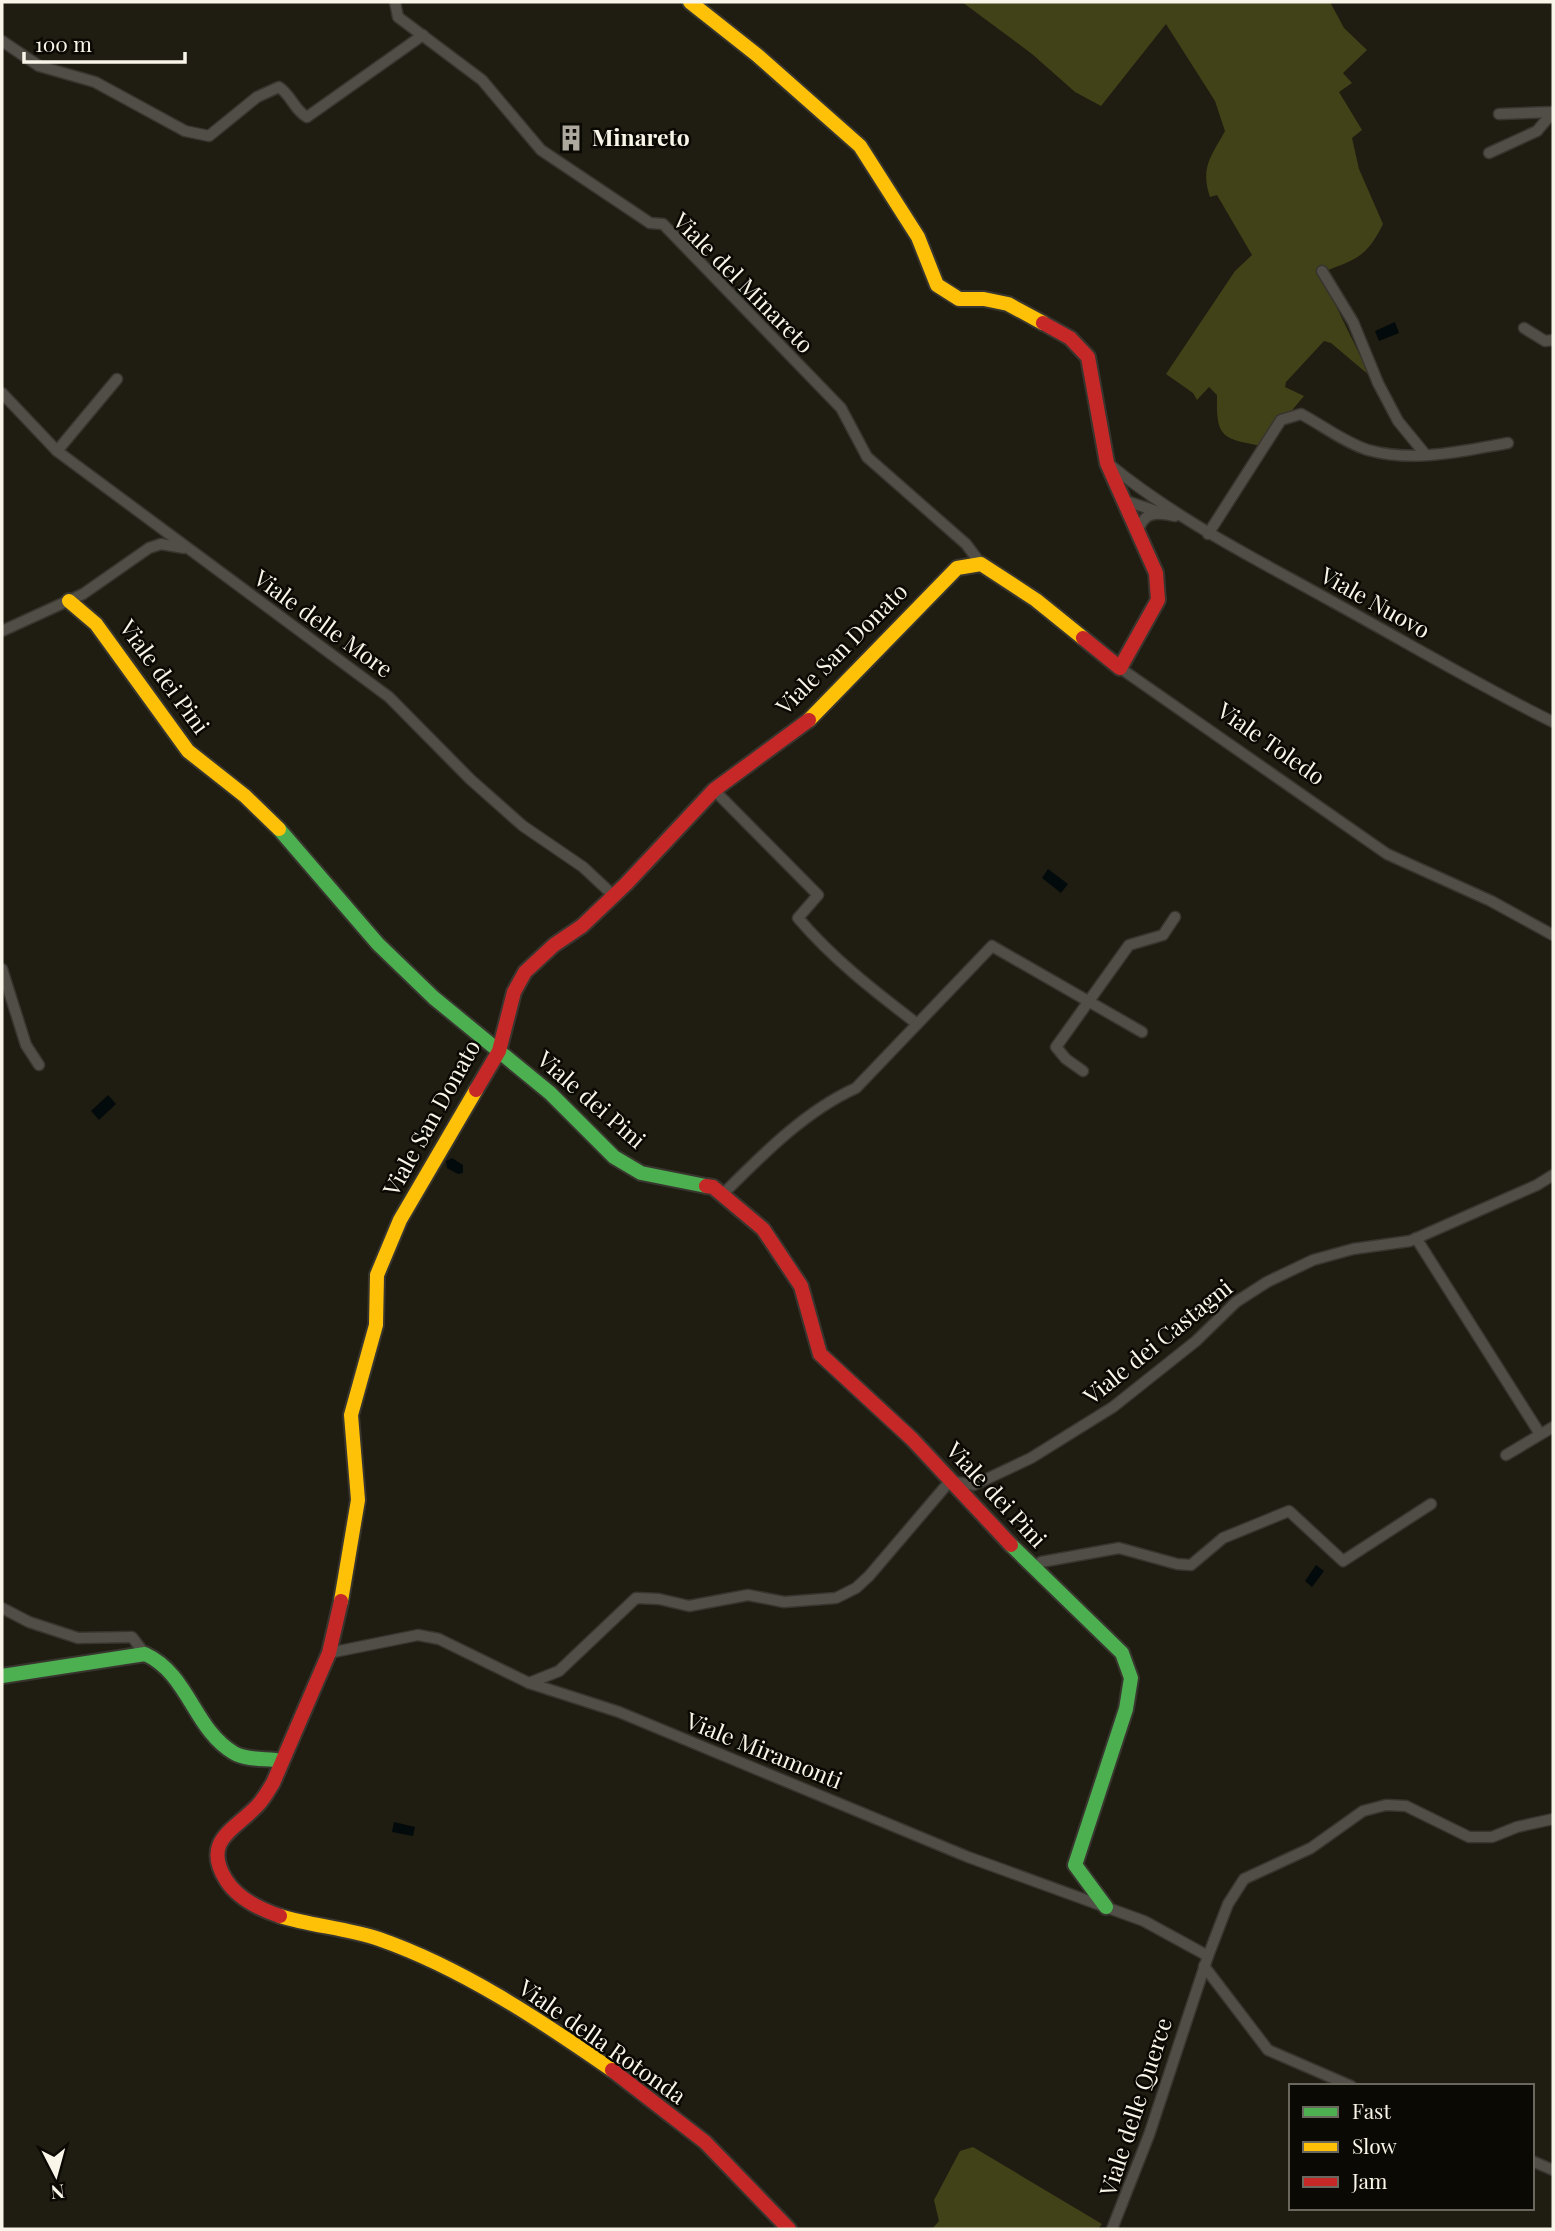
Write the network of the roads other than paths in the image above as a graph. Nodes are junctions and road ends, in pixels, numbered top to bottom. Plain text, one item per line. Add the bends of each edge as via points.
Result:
1 (395, 2) edge
2 (690, 2) edge
3 (423, 36) junction
4 (2, 41) edge
5 (1499, 114) dead end
6 (1489, 153) dead end
7 (1322, 271) dead end
8 (1524, 328) dead end
9 (1553, 340) edge
10 (117, 379) dead end
11 (2, 393) edge
12 (1508, 443) dead end
13 (57, 452) junction
14 (1425, 454) junction
15 (1107, 463) junction
16 (1146, 495) junction
17 (1123, 500) junction
18 (1159, 512) junction
19 (1179, 517) junction
20 (1138, 531) junction
21 (1208, 534) junction
22 (191, 550) junction
23 (981, 564) junction
24 (69, 601) junction
25 (2, 631) edge
26 (1120, 668) junction
27 (1553, 722) edge
28 (714, 790) junction
29 (614, 895) junction
30 (1175, 917) dead end
31 (1553, 935) edge
32 (2, 969) edge
33 (1089, 1002) junction
34 (916, 1023) junction
35 (1142, 1032) dead end
36 (499, 1051) junction
37 (39, 1065) dead end
38 (1083, 1071) dead end
39 (1553, 1175) edge
40 (722, 1195) junction
41 (1416, 1238) junction
42 (1553, 1427) edge
43 (1540, 1434) junction
44 (1506, 1455) dead end
45 (950, 1481) junction
46 (1431, 1504) dead end
47 (1036, 1570) junction
48 (2, 1608) edge
49 (329, 1653) junction
50 (145, 1654) junction
51 (2, 1676) edge
52 (529, 1683) junction
53 (282, 1761) junction
54 (1553, 1819) edge
55 (1106, 1907) junction
56 (1206, 1961) junction
57 (1346, 2084) edge
58 (1534, 2162) edge
59 (1553, 2170) edge
60 (789, 2229) edge
61 (1112, 2229) edge

1 - 3 street, Viale del Minareto via 398,17
2 - 15 street via 860,146 918,237 937,285 958,299 1008,304 1070,338 1088,357
3 - 4 street via 307,117 279,88 257,97 209,136 185,131 95,82 39,66
3 - 23 street, Viale del Minareto via 482,80 541,150 650,223 663,225 841,408 867,457 966,544
5 - 6 street via 1553,112 1537,131
7 - 14 street via 1353,322 1398,421
8 - 9 street via 1545,341
10 - 13 street
11 - 13 street, Viale delle More
12 - 14 street
13 - 22 street, Viale delle More
14 - 21 street via 1368,449 1301,414 1291,415 1281,420
15 - 16 street, Viale Nuovo
15 - 17 street
16 - 17 street
16 - 19 street, Viale Nuovo
17 - 18 street, Viale Nuovo
17 - 20 street
18 - 19 street, Viale Nuovo
18 - 20 street via 1141,521
19 - 21 street, Viale Nuovo
20 - 26 street via 1156,573 1158,600
21 - 27 street, Viale Nuovo
22 - 24 street via 161,544 149,548
22 - 29 street, Viale delle More via 389,697 523,826 583,867
23 - 26 street, Viale Toledo via 1036,600
23 - 28 street, Viale San Donato via 957,568 812,718
24 - 25 street
24 - 36 street, Viale dei Pini via 96,624 188,751 245,796 378,944
26 - 31 street, Viale Toledo via 1387,854
28 - 29 street, Viale San Donato
28 - 34 street via 818,895 798,918 817,940 853,976
29 - 36 street, Viale San Donato via 525,972 510,1002
30 - 33 street via 1163,935 1129,945
32 - 37 street via 26,1045
33 - 34 street via 992,946
33 - 35 street
33 - 38 street via 1056,1047
34 - 40 street via 856,1088 837,1097 766,1151
36 - 40 street, Viale dei Pini via 550,1093 614,1157 642,1172 713,1187
36 - 49 street, Viale San Donato via 400,1220 377,1275 376,1325 351,1415 358,1500 348,1572
39 - 41 street, Viale dei Castagni
40 - 45 street, Viale dei Pini via 763,1229 801,1286 820,1354
41 - 43 street
41 - 45 street, Viale dei Castagni via 1312,1260 1267,1282 1236,1302 1196,1341 1103,1413 1031,1458 974,1485
42 - 43 street
43 - 44 street
45 - 47 street, Viale dei Pini
45 - 52 street via 869,1576 836,1598 784,1602 747,1595 689,1606 636,1598 559,1671
46 - 47 street via 1343,1561 1289,1511 1223,1538 1191,1565 1118,1548 1041,1562
47 - 55 street, Viale dei Pini via 1108,1636 1122,1653 1131,1678 1126,1709 1075,1865
48 - 50 street via 78,1638 132,1637
49 - 52 street, Viale Miramonti via 418,1635 439,1639
49 - 53 street, Viale San Donato
50 - 51 street
50 - 53 street via 167,1665 232,1752
52 - 55 street, Viale Miramonti via 619,1712 968,1857
53 - 60 street, Viale della Rotonda via 261,1802 222,1837 215,1851 217,1866 231,1885 275,1914 380,1940 465,1980 553,2031 693,2132
54 - 56 street, Viale delle Querce via 1492,1837 1469,1837 1406,1806 1363,1811 1311,1848 1244,1879 1228,1905
55 - 56 street, Viale Miramonti via 1144,1921
56 - 57 street via 1268,2050
56 - 61 street, Viale delle Querce via 1149,2135
58 - 59 street

